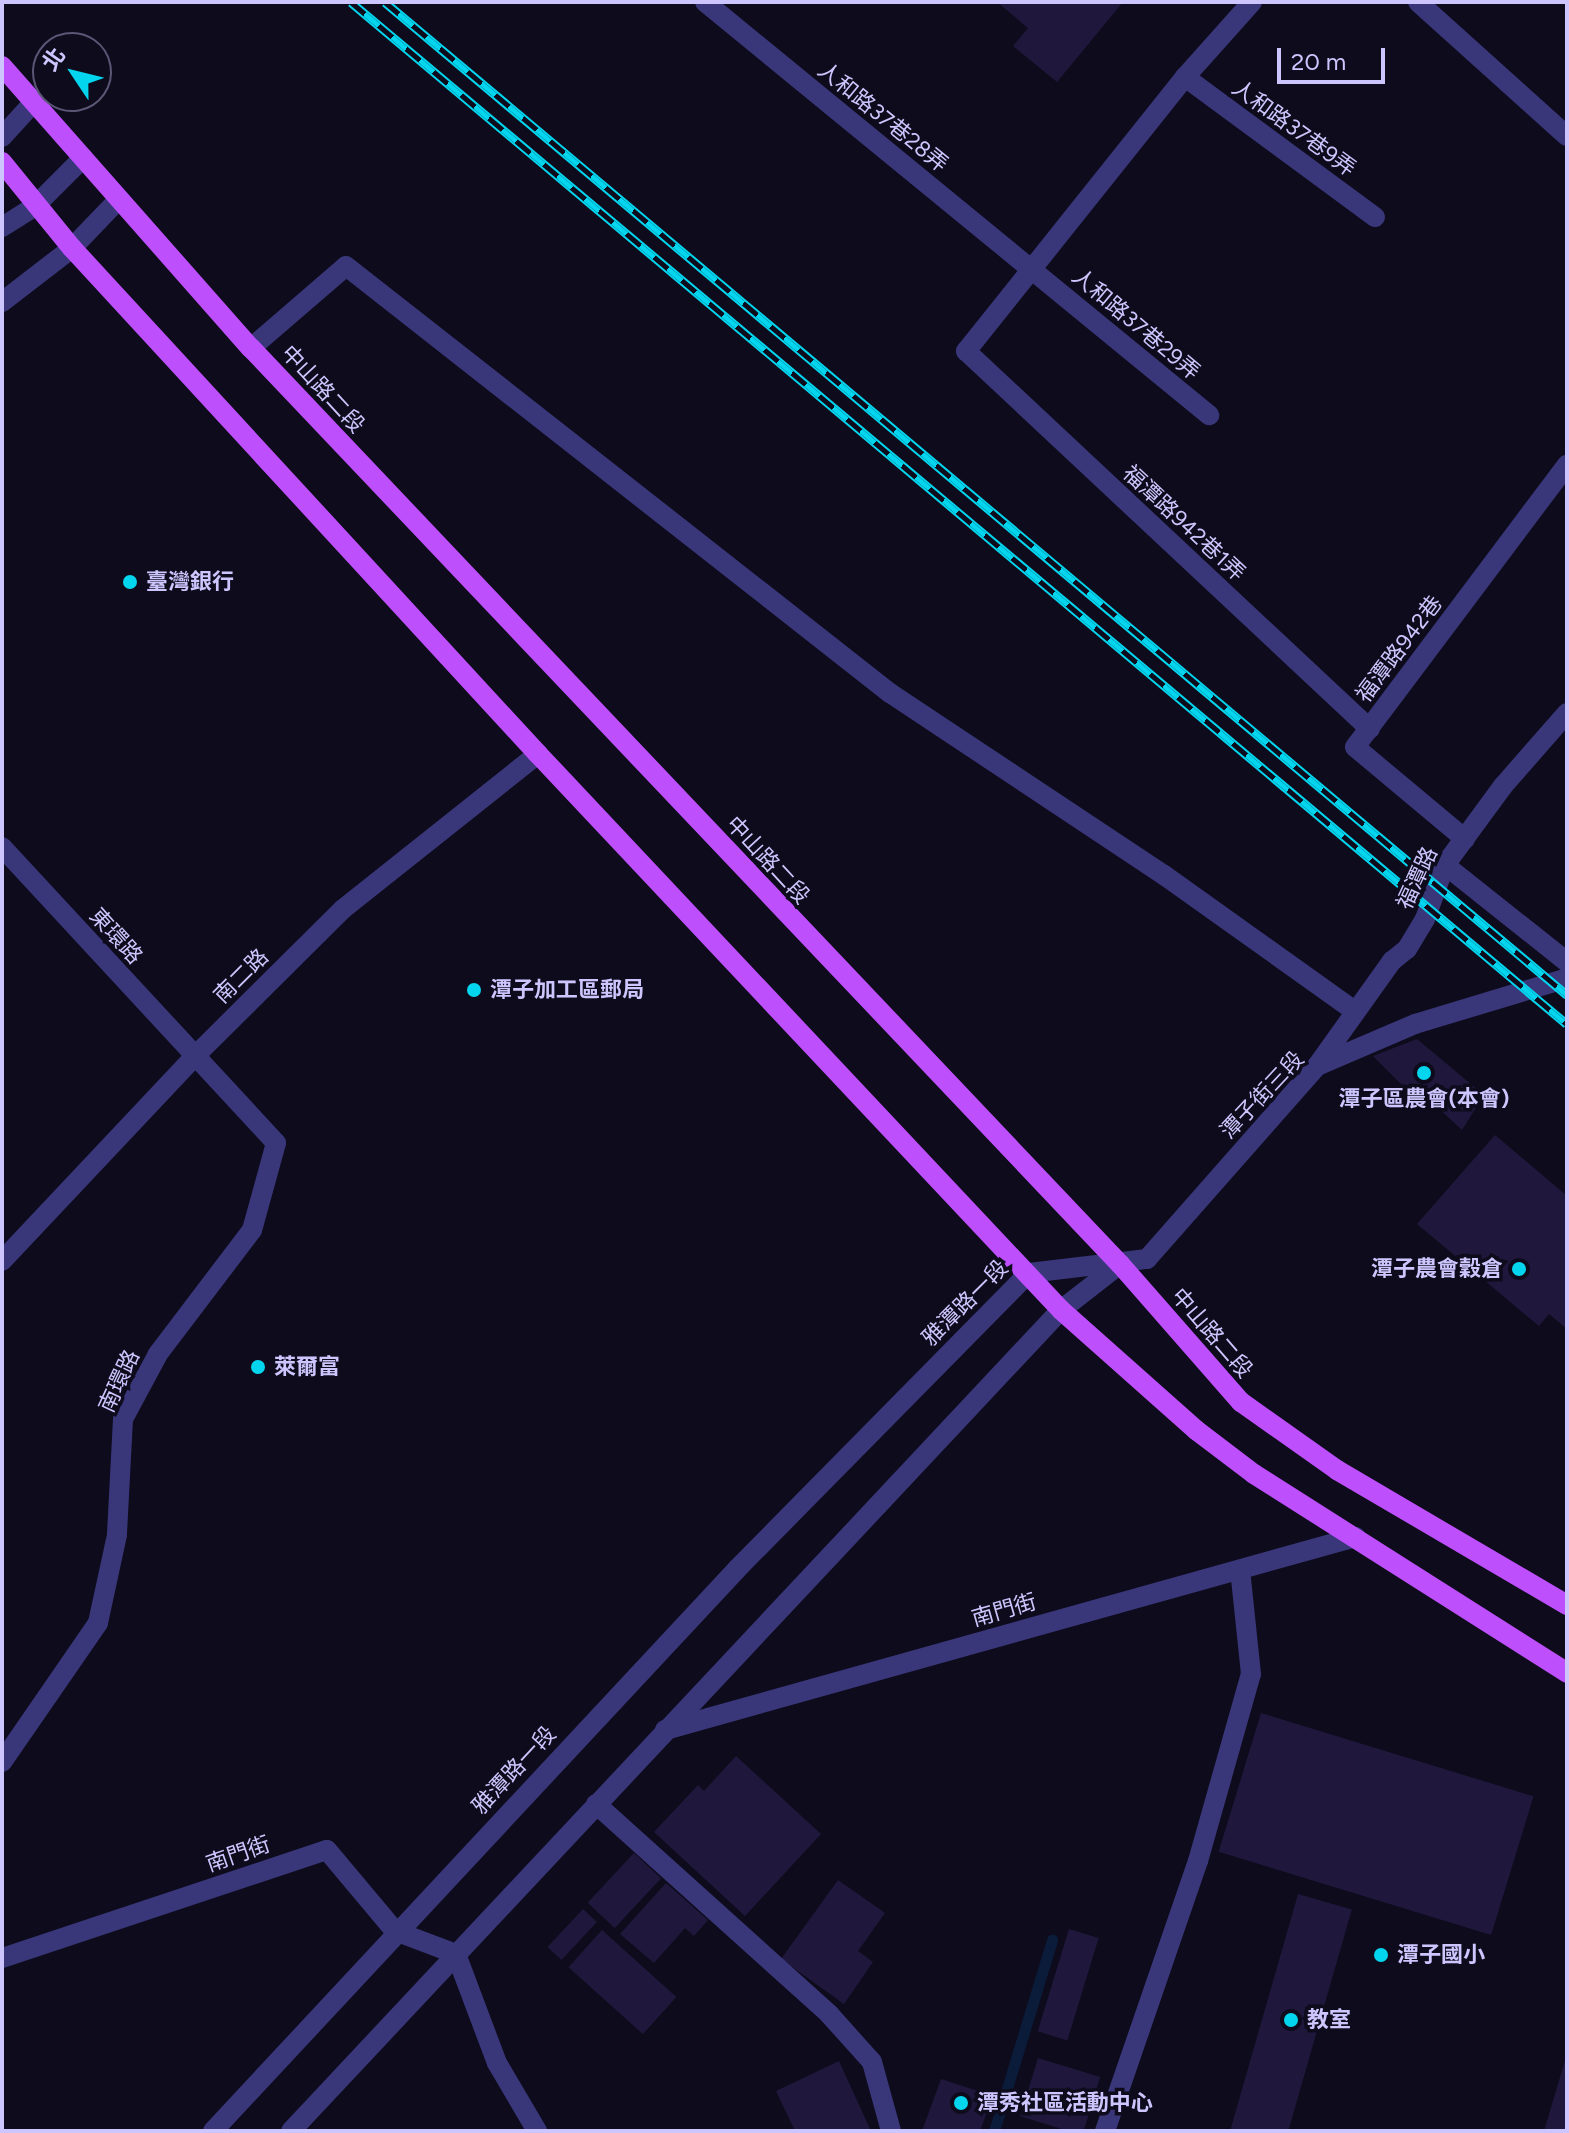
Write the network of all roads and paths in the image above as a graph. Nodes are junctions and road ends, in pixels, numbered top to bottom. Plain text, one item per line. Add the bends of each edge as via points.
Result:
1 (705, 2) edge
2 (1252, 2) edge
3 (1418, 2) edge
4 (2, 66) edge
5 (1185, 77) junction
6 (32, 102) edge
7 (32, 104) edge
8 (41, 112) edge
9 (1567, 136) edge
10 (2, 137) edge
11 (83, 158) junction
12 (2, 162) edge
13 (117, 201) junction
14 (35, 206) junction
15 (1375, 217) dead end
16 (2, 227) edge
17 (72, 248) junction
18 (1031, 269) junction
19 (2, 302) edge
20 (251, 348) junction
21 (1209, 415) dead end
22 (1567, 465) edge
23 (1567, 713) edge
24 (1370, 729) junction
25 (538, 754) junction
26 (1465, 839) junction
27 (2, 847) edge
28 (1445, 865) junction
29 (1566, 975) edge
30 (1355, 1011) junction
31 (194, 1057) junction
32 (1317, 1066) junction
33 (2, 1261) edge
34 (1120, 1264) junction
35 (1029, 1273) junction
36 (1061, 1310) junction
37 (1356, 1537) junction
38 (1240, 1570) junction
39 (1567, 1605) edge
40 (1567, 1673) edge
41 (665, 1730) junction
42 (2, 1762) edge
43 (596, 1804) junction
44 (395, 1931) junction
45 (456, 1954) junction
46 (2, 1958) edge
47 (213, 2131) edge
48 (291, 2131) edge
49 (537, 2131) edge
50 (891, 2131) edge
51 (1105, 2131) edge

1 - 18 street, 人和路37巷28弄
2 - 5 street
3 - 9 street
4 - 6 main road, 中山路二段
5 - 15 street, 人和路37巷9弄
5 - 18 street
7 - 10 street
8 - 11 main road, 中山路二段
11 - 13 main road, 中山路二段
11 - 14 street
12 - 14 main road
13 - 17 street
13 - 20 main road, 中山路二段
14 - 16 street
14 - 17 main road
17 - 19 street
17 - 25 main road
18 - 21 street, 人和路37巷29弄
18 - 24 street, 福潭路942巷1弄 via 966,351
20 - 30 street via 346,266 890,693 1164,875
20 - 34 main road, 中山路二段
22 - 24 street, 福潭路942巷
23 - 26 street, 福潭路
24 - 26 street, 福潭路942巷 via 1355,747
25 - 31 street, 南二路 via 343,909
25 - 35 main road
26 - 28 street, 福潭路
27 - 31 street, 東環路
28 - 29 street
28 - 30 street, 福潭路 via 1425,919 1407,949
29 - 32 street, 潭子街三段 via 1415,1024
30 - 32 street, 福潭路
31 - 33 street, 南二路
31 - 42 street, 南環路 via 276,1143 252,1230 158,1354 123,1419 117,1535 98,1623
32 - 34 street, 潭子街三段 via 1147,1259
34 - 35 street, 雅潭路一段
34 - 36 street
34 - 39 main road, 中山路二段 via 1241,1402 1337,1470
35 - 36 main road
35 - 44 street, 雅潭路一段 via 726,1580
36 - 37 main road via 1196,1430 1254,1474
36 - 41 street
37 - 38 street, 南門街
37 - 40 main road
38 - 41 street, 南門街
38 - 51 street via 1251,1674 1198,1861
41 - 43 street
43 - 45 street
43 - 50 street via 829,2014 872,2062
44 - 45 street, 南門街
44 - 46 street, 南門街 via 327,1850
44 - 47 street, 雅潭路一段
45 - 48 street
45 - 49 street via 497,2063

